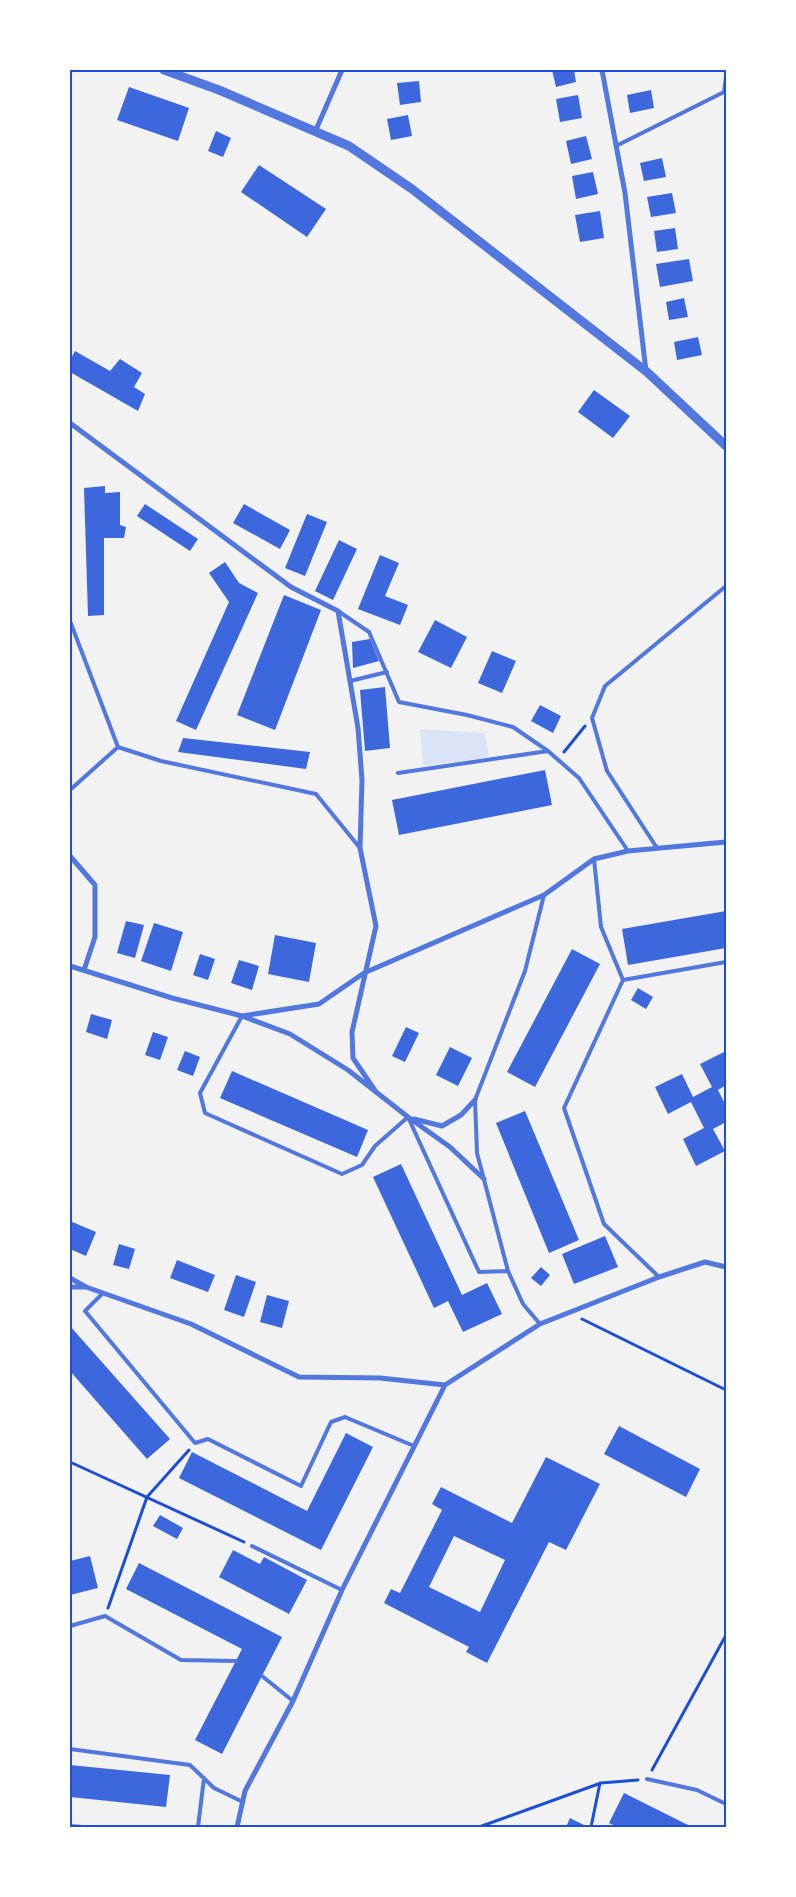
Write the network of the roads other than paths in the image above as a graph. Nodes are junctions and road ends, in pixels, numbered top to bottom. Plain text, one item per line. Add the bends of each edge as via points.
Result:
1 (164, 70) edge
2 (342, 70) edge
3 (602, 70) edge
4 (726, 77) edge
5 (315, 132) junction
6 (618, 145) junction
7 (646, 372) junction
8 (70, 423) edge
9 (726, 446) edge
10 (726, 586) edge
11 (338, 611) junction
12 (70, 621) edge
13 (387, 672) junction
14 (350, 681) junction
15 (118, 748) junction
16 (548, 751) junction
17 (398, 773) dead end
18 (70, 790) edge
19 (726, 842) edge
20 (360, 848) junction
21 (657, 848) junction
22 (628, 850) junction
23 (70, 856) edge
24 (594, 859) junction
25 (544, 895) junction
26 (726, 962) edge
27 (70, 966) edge
28 (84, 970) junction
29 (364, 973) junction
30 (623, 980) junction
31 (242, 1016) junction
32 (376, 1092) junction
33 (475, 1100) junction
34 (408, 1118) junction
35 (484, 1179) junction
36 (726, 1267) edge
37 (508, 1271) junction
38 (70, 1278) edge
39 (659, 1278) junction
40 (70, 1287) edge
41 (86, 1287) junction
42 (103, 1293) junction
43 (540, 1324) junction
44 (444, 1385) junction
45 (414, 1446) junction
46 (252, 1546) road end
47 (342, 1590) junction
48 (70, 1626) edge
49 (236, 1661) dead end
50 (262, 1676) dead end
51 (293, 1701) junction
52 (70, 1748) edge
53 (204, 1778) junction
54 (647, 1779) road end
55 (243, 1802) junction
56 (726, 1804) edge
57 (70, 1826) edge
58 (83, 1827) edge
59 (198, 1827) edge
60 (237, 1827) edge

1 - 5 street
2 - 5 street
3 - 6 street
4 - 6 lane via 724,92
5 - 7 street via 349,146 412,189
6 - 7 street
7 - 9 street
8 - 11 street via 291,587
10 - 21 lane via 605,686 592,718 607,771
11 - 13 lane via 369,632
11 - 14 street
12 - 15 lane
13 - 14 lane
13 - 16 lane via 399,702 513,727
14 - 20 street via 362,780
15 - 18 lane
15 - 20 lane via 161,761 316,794
16 - 17 lane
16 - 22 lane via 579,778
19 - 21 street
20 - 29 street via 376,926 372,952
21 - 22 street
22 - 24 street
23 - 28 street via 95,885 95,937
24 - 25 street
24 - 30 lane via 601,927
25 - 29 street
25 - 33 lane via 525,971
26 - 30 lane
27 - 28 street
28 - 31 street
29 - 31 street via 319,1004
29 - 32 street via 352,1032 353,1058
30 - 39 lane via 564,1108 604,1224
31 - 32 street via 290,1034 348,1070
31 - 34 lane via 200,1093 205,1114 342,1174 362,1165 375,1146
32 - 34 street
33 - 34 street via 461,1115 442,1126
33 - 35 lane via 477,1153
34 - 35 street via 450,1146
34 - 37 lane via 479,1272
35 - 37 lane
36 - 39 street via 705,1262
37 - 43 lane via 523,1304
38 - 41 street
39 - 43 street
40 - 41 street
41 - 42 street
42 - 44 street via 191,1324 299,1377 380,1378
42 - 45 lane via 85,1311 195,1443 208,1440 301,1486 331,1422 345,1417
43 - 44 street
44 - 45 street
45 - 47 street
46 - 47 lane
47 - 51 street
48 - 49 lane via 105,1616 181,1660
50 - 51 lane
51 - 55 street via 245,1791
52 - 53 lane via 190,1765
53 - 55 lane via 214,1788
53 - 59 lane
54 - 56 lane via 697,1790
55 - 60 street
57 - 58 lane

